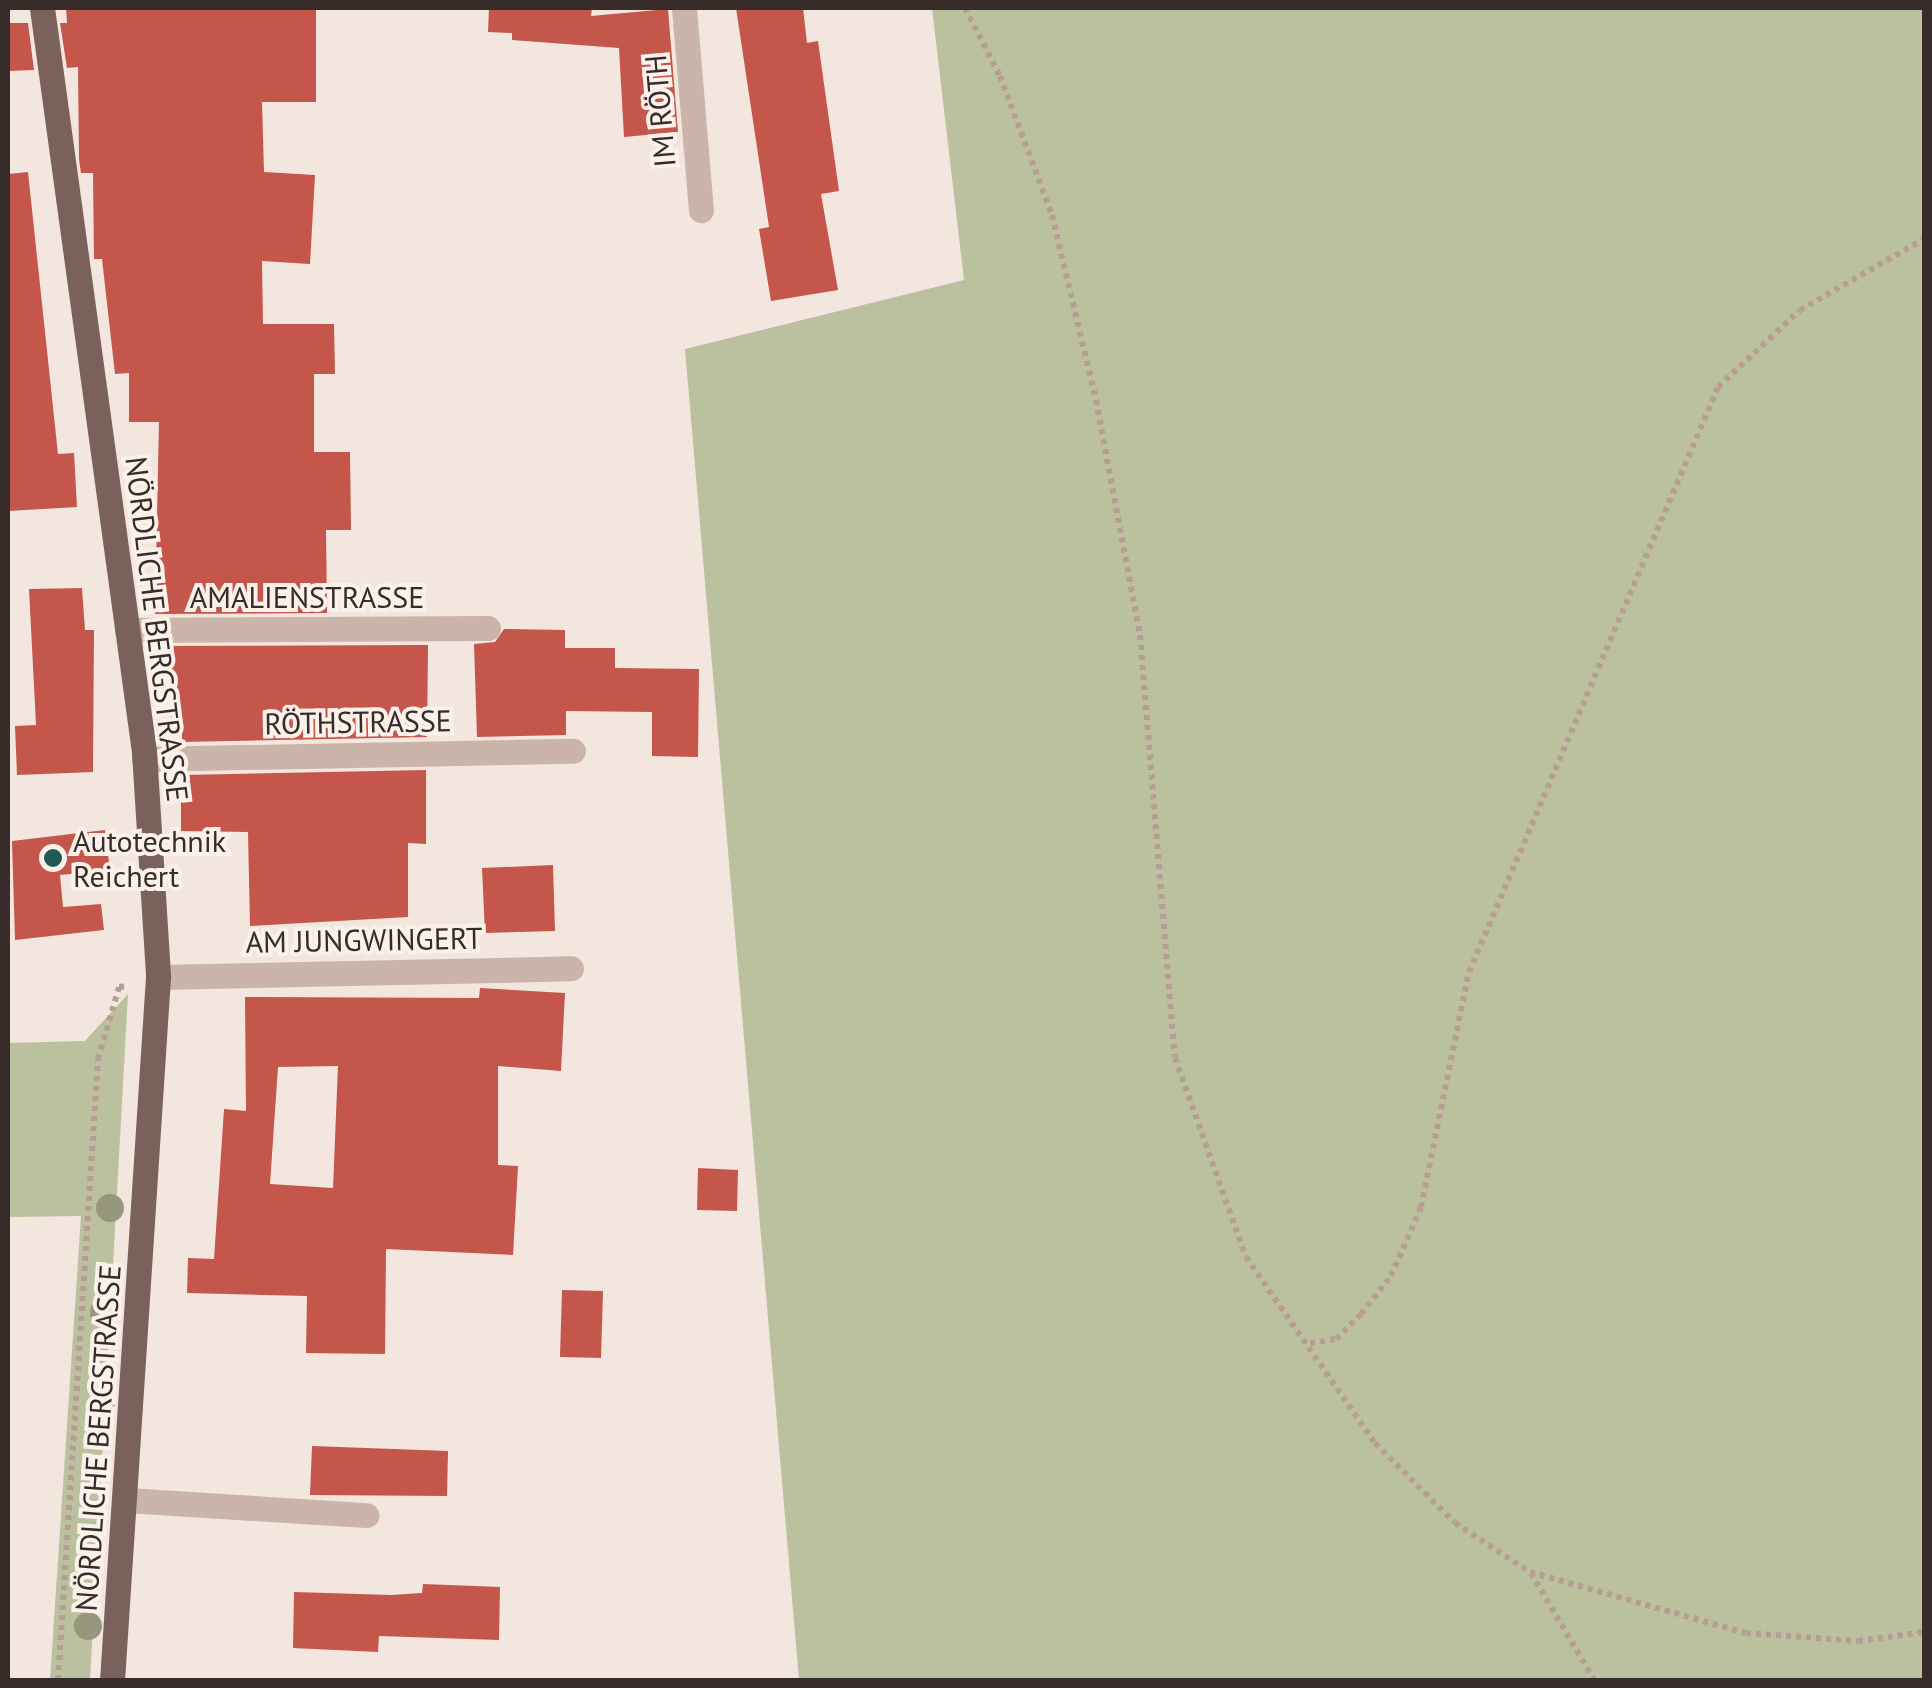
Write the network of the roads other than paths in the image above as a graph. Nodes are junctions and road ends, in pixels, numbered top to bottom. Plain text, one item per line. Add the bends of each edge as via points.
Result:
1 (42, 8) edge
2 (684, 8) edge
3 (701, 210) dead end
4 (488, 628) dead end
5 (127, 630) junction
6 (573, 750) dead end
7 (144, 759) junction
8 (570, 968) dead end
9 (158, 981) junction
10 (126, 1500) junction
11 (367, 1515) dead end
12 (112, 1680) edge

1 - 5 main road, NÖRDLICHE BERGSTRASSE
2 - 3 street, IM RÖTH
4 - 5 street, AMALIENSTRASSE
5 - 7 main road, NÖRDLICHE BERGSTRASSE
6 - 7 street, RÖTHSTRASSE
7 - 9 main road, NÖRDLICHE BERGSTRASSE
8 - 9 street, AM JUNGWINGERT
9 - 10 main road, NÖRDLICHE BERGSTRASSE
10 - 11 street
10 - 12 main road, NÖRDLICHE BERGSTRASSE

